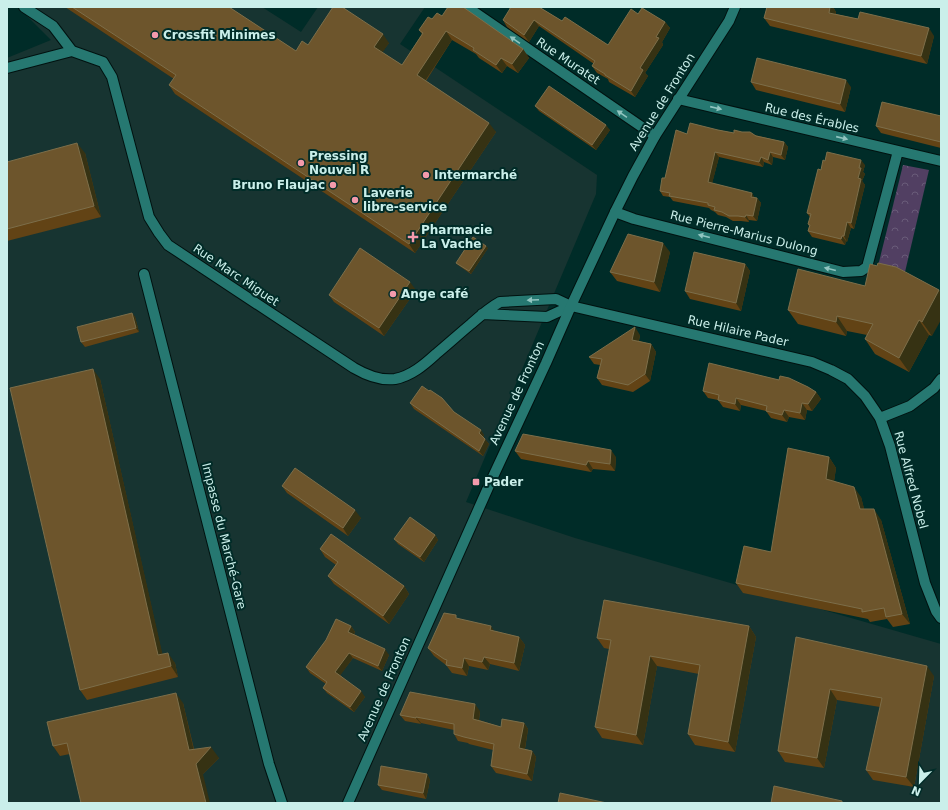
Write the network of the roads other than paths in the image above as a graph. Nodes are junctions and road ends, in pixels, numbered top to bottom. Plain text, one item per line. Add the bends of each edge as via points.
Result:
1 (24, 7) edge
2 (467, 7) edge
3 (735, 7) edge
4 (72, 51) junction
5 (7, 68) edge
6 (678, 99) junction
7 (654, 136) junction
8 (898, 151) junction
9 (941, 161) edge
10 (615, 212) junction
11 (144, 274) dead end
12 (571, 306) junction
13 (482, 314) junction
14 (941, 379) edge
15 (880, 418) junction
16 (941, 618) edge
17 (282, 803) edge
18 (348, 803) edge

1 - 4 street via 53,26
7 -> 2 street, Rue Muratet
3 - 6 street, Avenue de Fronton via 729,21
4 - 5 street
4 - 13 street, Rue Marc Miguet via 103,62 112,77 149,217 168,244 354,368 380,379 394,379 406,375 421,367
6 - 7 street, Avenue de Fronton
6 -> 8 street, Rue des Érables
7 - 10 street, Avenue de Fronton
8 - 9 street, Rue des Érables
8 -> 10 street, Rue Pierre-Marius Dulong via 867,267 861,271 843,272
10 - 12 street, Avenue de Fronton
11 - 17 street, Impasse du Marché-Gare via 269,764
12 - 13 street via 547,317
12 -> 13 street, Rue Marc Miguet via 556,299 509,301 500,302
12 - 15 street, Rue Hilaire Pader via 812,362 848,379 865,396
12 - 18 street, Avenue de Fronton
14 - 15 street via 934,388 910,406
15 - 16 street, Rue Alfred Nobel via 890,446 925,583

